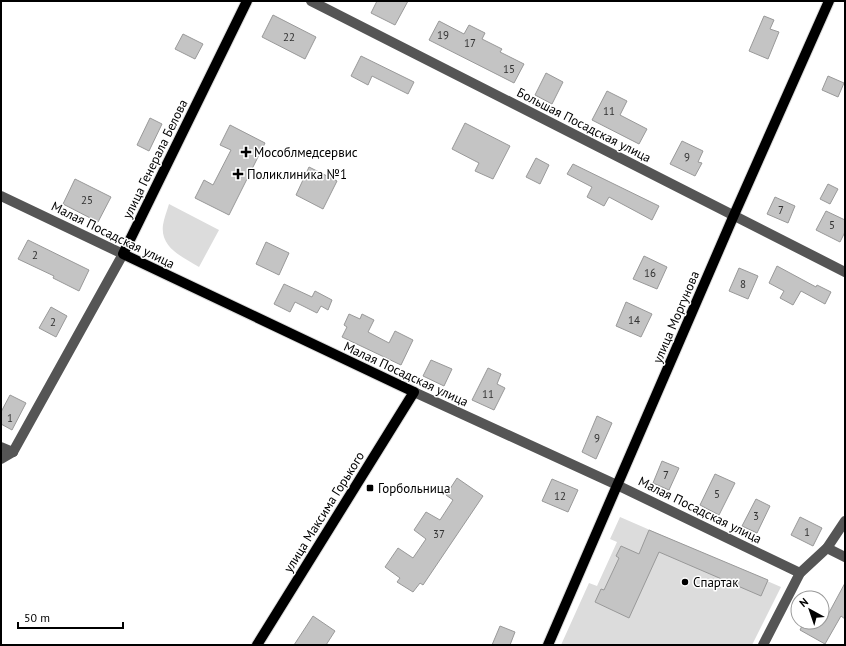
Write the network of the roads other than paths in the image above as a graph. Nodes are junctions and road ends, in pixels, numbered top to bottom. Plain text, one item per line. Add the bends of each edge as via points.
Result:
1 (248, 1) edge
2 (311, 1) edge
3 (829, 1) edge
4 (1, 196) edge
5 (734, 215) junction
6 (123, 254) junction
7 (845, 272) edge
8 (414, 392) junction
9 (1, 446) edge
10 (13, 452) junction
11 (1, 459) edge
12 (617, 485) junction
13 (845, 521) edge
14 (827, 548) junction
15 (845, 557) edge
16 (800, 573) junction
17 (257, 645) edge
18 (548, 645) edge
19 (763, 645) edge

1 - 6 main road, улица Генерала Белова
2 - 5 street, Большая Посадская улица
3 - 5 main road, улица Моргунова
4 - 6 street, Малая Посадская улица
5 - 7 street, Большая Посадская улица
5 - 12 main road, улица Моргунова
6 - 8 main road, Малая Посадская улица
6 - 10 street, улица Генерала Белова
8 - 12 street, Малая Посадская улица
8 - 17 main road, улица Максима Горького
9 - 10 street
10 - 11 street
12 - 16 street, Малая Посадская улица
12 - 18 main road, улица Моргунова
13 - 14 street
14 - 15 street
14 - 16 street
16 - 19 street

